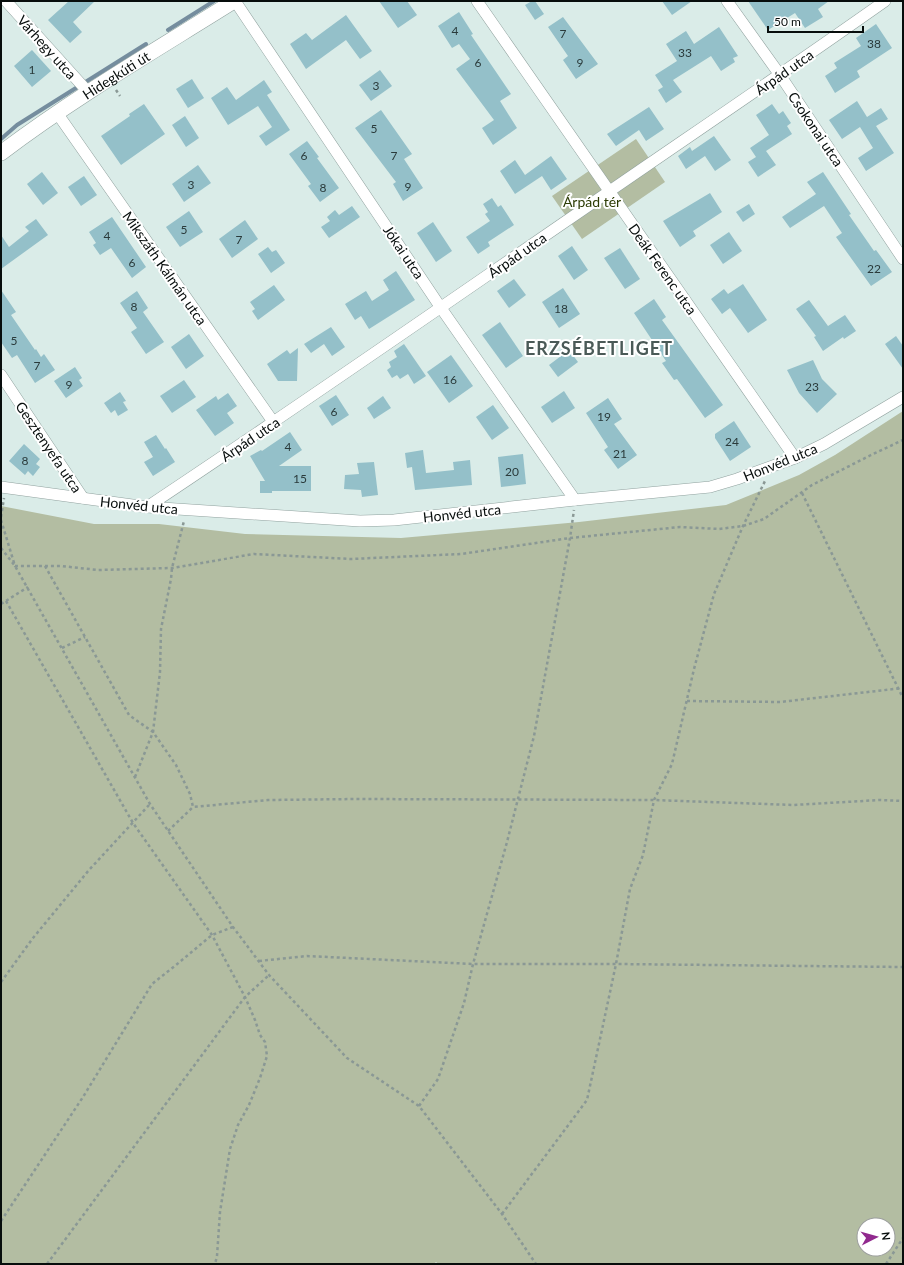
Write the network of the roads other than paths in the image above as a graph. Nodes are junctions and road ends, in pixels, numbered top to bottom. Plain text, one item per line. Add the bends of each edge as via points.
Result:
1 (235, 1) edge
2 (477, 1) edge
3 (727, 1) edge
4 (885, 1) edge
5 (10, 5) edge
6 (1, 6) edge
7 (780, 75) junction
8 (84, 88) junction
9 (57, 113) junction
10 (1, 153) edge
11 (609, 191) junction
12 (903, 259) edge
13 (441, 308) junction
14 (1, 375) edge
15 (903, 397) edge
16 (274, 423) junction
17 (795, 458) junction
18 (3, 487) edge
19 (83, 498) junction
20 (575, 500) junction
21 (147, 507) junction

1 - 8 main road, Hidegkúti út
1 - 13 street, Jókai utca
2 - 11 street, Deák Ferenc utca
3 - 7 street, Csokonai utca
4 - 7 street, Árpád utca
5 - 6 street
5 - 8 street, Várhegy utca
7 - 11 street, Árpád utca
7 - 12 street, Csokonai utca
8 - 9 main road, Hidegkúti út
9 - 10 main road, Hidegkúti út
9 - 16 street, Mikszáth Kálmán utca
11 - 13 street, Árpád utca
11 - 17 street, Deák Ferenc utca
13 - 16 street, Árpád utca
13 - 20 street, Jókai utca
14 - 19 street, Gesztenyefa utca
15 - 17 street, Honvéd utca via 824,444
16 - 21 street, Árpád utca
17 - 20 street, Honvéd utca via 710,487
18 - 19 street, Honvéd utca
19 - 21 street, Honvéd utca
20 - 21 street, Honvéd utca via 394,520 360,521

